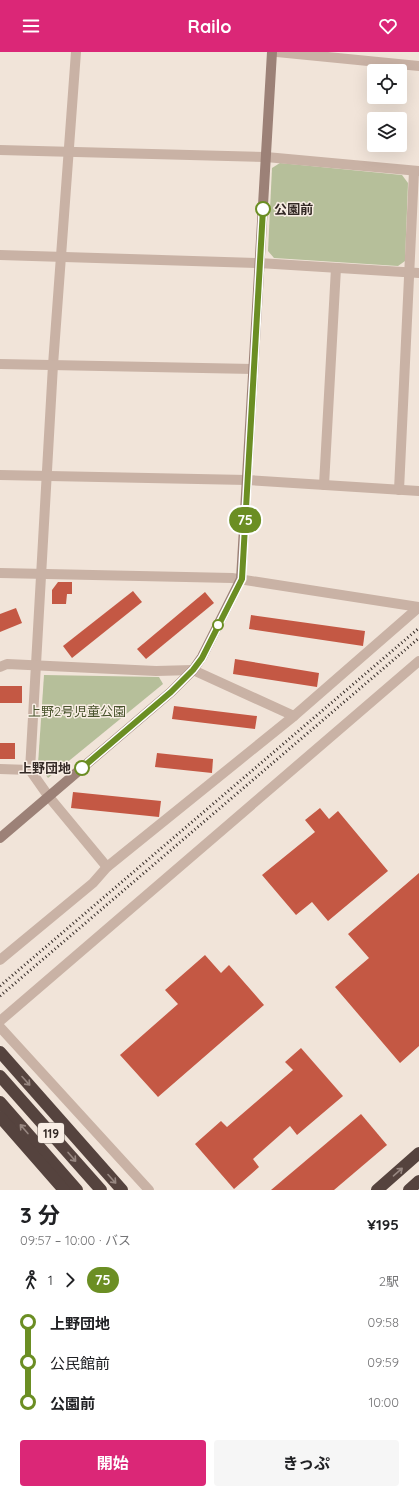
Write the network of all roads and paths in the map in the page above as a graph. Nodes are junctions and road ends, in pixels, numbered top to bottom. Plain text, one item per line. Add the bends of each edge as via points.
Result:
1 (76, 52) edge
2 (272, 52) edge
3 (277, 52) edge
4 (419, 66) edge
5 (0, 150) edge
6 (68, 151) junction
7 (266, 156) junction
8 (417, 171) edge
9 (0, 255) edge
10 (61, 257) junction
11 (259, 263) junction
12 (336, 268) junction
13 (414, 273) edge
14 (0, 364) edge
15 (53, 365) junction
16 (253, 370) junction
17 (0, 476) edge
18 (48, 477) junction
19 (247, 480) junction
20 (324, 485) junction
21 (399, 490) junction
22 (419, 491) edge
23 (0, 573) edge
24 (41, 574) junction
25 (242, 579) junction
26 (419, 607) edge
27 (419, 661) edge
28 (36, 666) junction
29 (0, 667) edge
30 (193, 670) junction
31 (294, 716) junction
32 (0, 769) edge
33 (30, 770) junction
34 (49, 797) junction
35 (0, 838) edge
36 (107, 867) junction
37 (0, 960) edge
38 (0, 1021) edge
39 (0, 1027) edge
40 (0, 1052) edge
41 (0, 1076) edge
42 (0, 1102) edge
43 (0, 1118) edge
44 (419, 1153) edge
45 (419, 1182) edge
46 (64, 1190) edge
47 (78, 1190) edge
48 (101, 1190) edge
49 (122, 1190) edge
50 (149, 1190) edge
51 (377, 1190) edge
52 (410, 1190) edge

1 - 6 street
2 - 7 street
3 - 4 street
5 - 6 street
6 - 7 street
6 - 10 street
7 - 8 street
7 - 11 street
8 - 13 street
9 - 10 street
10 - 11 street
10 - 15 street
11 - 12 street
11 - 16 street
12 - 13 street
12 - 20 street
13 - 21 street
14 - 15 street
15 - 16 street
15 - 18 street
16 - 19 street
17 - 18 street
18 - 19 street
18 - 24 street
19 - 20 street
19 - 25 street
20 - 21 street
21 - 22 street
23 - 24 street
24 - 25 street
24 - 28 street
25 - 26 street
25 - 30 street via 202,658
26 - 31 street
27 - 38 street
28 - 29 street via 7,664
28 - 30 street
28 - 33 street
30 - 31 street
30 - 34 street
31 - 36 street
32 - 33 street
33 - 34 street
34 - 35 street
34 - 36 street
36 - 37 street via 93,883
39 - 50 street
40 -> 49 highway
41 -> 48 highway, 119
47 -> 42 highway, 119
43 - 46 highway
51 -> 44 highway
45 - 52 highway

